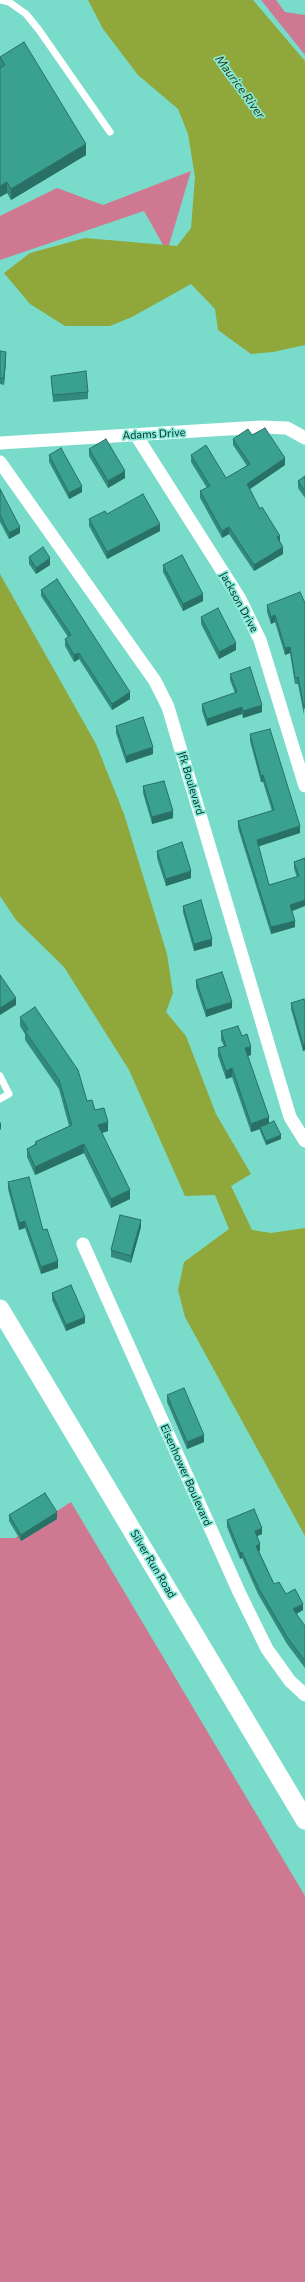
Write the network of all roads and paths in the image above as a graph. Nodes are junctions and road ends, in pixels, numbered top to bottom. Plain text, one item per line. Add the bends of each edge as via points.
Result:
1 (1, 0) edge
2 (110, 132) dead end
3 (136, 434) junction
4 (305, 438) edge
5 (0, 443) edge
6 (0, 462) edge
7 (305, 786) edge
8 (0, 1076) edge
9 (0, 1099) edge
10 (305, 1141) edge
11 (84, 1244) dead end
12 (0, 1309) edge
13 (305, 1695) edge
14 (304, 1817) edge

1 - 2 lane via 9,2 26,14
3 - 4 street, Adams Drive via 261,427 287,428
3 - 5 street, Adams Drive
3 - 7 street, Jackson Drive via 240,599 260,640
6 - 10 street, Jfk Boulevard via 155,681 168,707 290,1117
8 - 9 lane via 9,1094
11 - 13 street, Eisenhower Boulevard via 239,1592 267,1649 290,1681
12 - 14 main road, Silver Run Road

